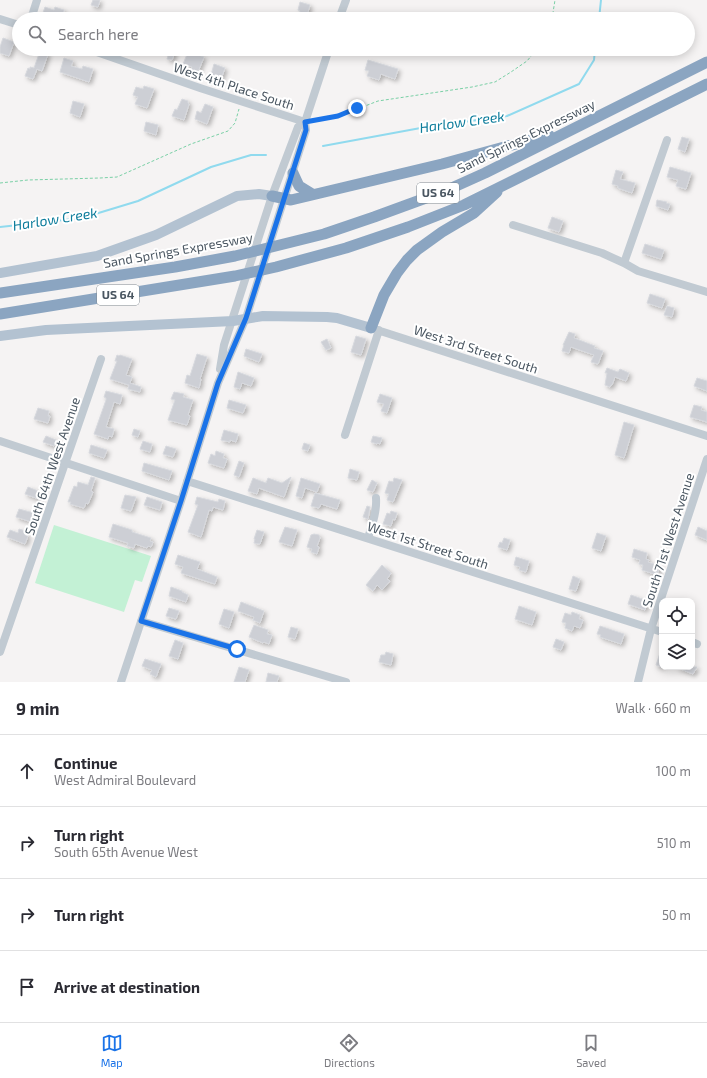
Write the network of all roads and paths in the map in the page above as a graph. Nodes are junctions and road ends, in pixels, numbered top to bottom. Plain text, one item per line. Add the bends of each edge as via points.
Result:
1 (37, 0) edge
2 (346, 0) edge
3 (556, 0) edge
4 (33, 12) edge
5 (342, 12) edge
6 (553, 12) edge
7 (0, 19) edge
8 (12, 23) edge
9 (109, 56) edge
10 (327, 56) edge
11 (531, 56) edge
12 (707, 62) edge
13 (707, 84) edge
14 (241, 101) junction
15 (305, 122) junction
16 (573, 129) junction
17 (667, 140) dead end
18 (293, 173) junction
19 (0, 183) edge
20 (506, 184) junction
21 (312, 194) junction
22 (272, 196) junction
23 (284, 200) junction
24 (513, 225) dead end
25 (624, 263) junction
26 (0, 272) edge
27 (707, 292) edge
28 (0, 293) edge
29 (0, 314) edge
30 (246, 318) junction
31 (233, 321) junction
32 (375, 329) junction
33 (0, 336) edge
34 (100, 359) dead end
35 (218, 383) junction
36 (345, 435) dead end
37 (707, 436) edge
38 (0, 442) edge
39 (707, 459) edge
40 (66, 462) junction
41 (187, 481) junction
42 (376, 498) dead end
43 (181, 501) junction
44 (368, 538) junction
45 (141, 621) junction
46 (651, 629) junction
47 (659, 631) edge
48 (0, 652) edge
49 (121, 682) edge
50 (346, 682) edge
51 (638, 682) edge

1 - 4 street
2 - 5 street
3 - 6 path
7 - 8 street
9 - 14 street, West 4th Place South
10 - 15 street
11 - 15 path via 495,82 378,101 338,116
12 - 16 highway, Sand Springs Expressway / US 64
13 - 20 highway, US 64
14 - 15 street, West 4th Place South
14 - 19 path via 235,123 228,131 117,176
15 - 18 street via 306,130
15 - 22 street via 298,127
16 - 21 highway via 442,164
16 - 28 highway, Sand Springs Expressway / US 64 via 445,191 324,234 216,260
17 - 25 street
18 - 21 highway via 299,186
18 - 23 street
20 - 29 highway, US 64 via 464,205 384,235 276,267
20 - 32 highway via 474,213 442,232 407,260 384,295
21 - 23 highway
22 - 23 highway
22 - 26 main road via 237,196 151,237 97,256
22 - 31 street
23 - 30 street
24 - 25 street via 602,253
25 - 27 street via 638,271
30 - 31 main road, West 3rd Street South
30 - 32 main road, West 3rd Street South via 327,317
30 - 35 street
31 - 33 main road, West 3rd Street South via 46,330
31 - 35 street via 224,345
32 - 36 street
32 - 37 street, West 3rd Street South
34 - 40 street, South 64th West Avenue
35 - 41 street
38 - 40 street
39 - 46 street, South 71st West Avenue
40 - 43 street
40 - 48 street, South 64th West Avenue
41 - 43 street
41 - 44 street, West 1st Street South
42 - 44 street via 376,511
43 - 45 street
44 - 46 street, West 1st Street South
45 - 49 street
45 - 50 street
46 - 47 street, West 1st Street South
46 - 51 street, South 71st West Avenue

